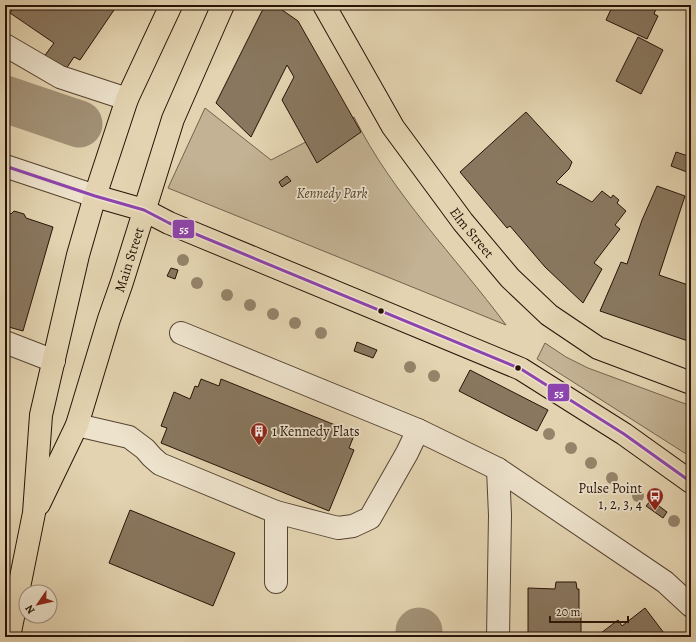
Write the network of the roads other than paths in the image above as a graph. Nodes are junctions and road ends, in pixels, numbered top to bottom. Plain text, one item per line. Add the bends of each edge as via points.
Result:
1 (171, 5) edge
2 (223, 5) edge
3 (324, 5) edge
4 (5, 45) edge
5 (128, 99) junction
6 (5, 166) edge
7 (95, 196) junction
8 (144, 210) junction
9 (181, 333) dead end
10 (5, 342) edge
11 (54, 361) junction
12 (691, 383) edge
13 (77, 425) junction
14 (418, 430) junction
15 (498, 469) junction
16 (691, 482) edge
17 (276, 512) junction
18 (34, 513) junction
19 (276, 582) dead end
20 (10, 606) edge
21 (691, 606) edge
22 (10, 637) edge
23 (498, 637) edge

1 - 5 main road, Main Street
2 - 8 main road, Main Street via 173,119
3 - 12 main road, Elm Street via 393,127 463,222 510,278 549,315 598,348
4 - 5 street via 60,77
5 - 7 main road, Main Street
6 - 7 street
7 - 8 main road
7 - 11 main road, Main Street via 78,255
8 - 13 main road, Main Street
8 - 16 main road via 169,223 521,369 624,434
9 - 14 street
10 - 11 street
11 - 18 main road, Main Street via 41,415
13 - 17 street via 129,437 160,464
13 - 18 main road, Main Street
14 - 15 street
14 - 17 street via 370,518 353,526 338,528
15 - 21 street via 665,582
15 - 23 street
17 - 19 street
18 - 20 main road, Main Street
20 - 22 main road, Main Street

